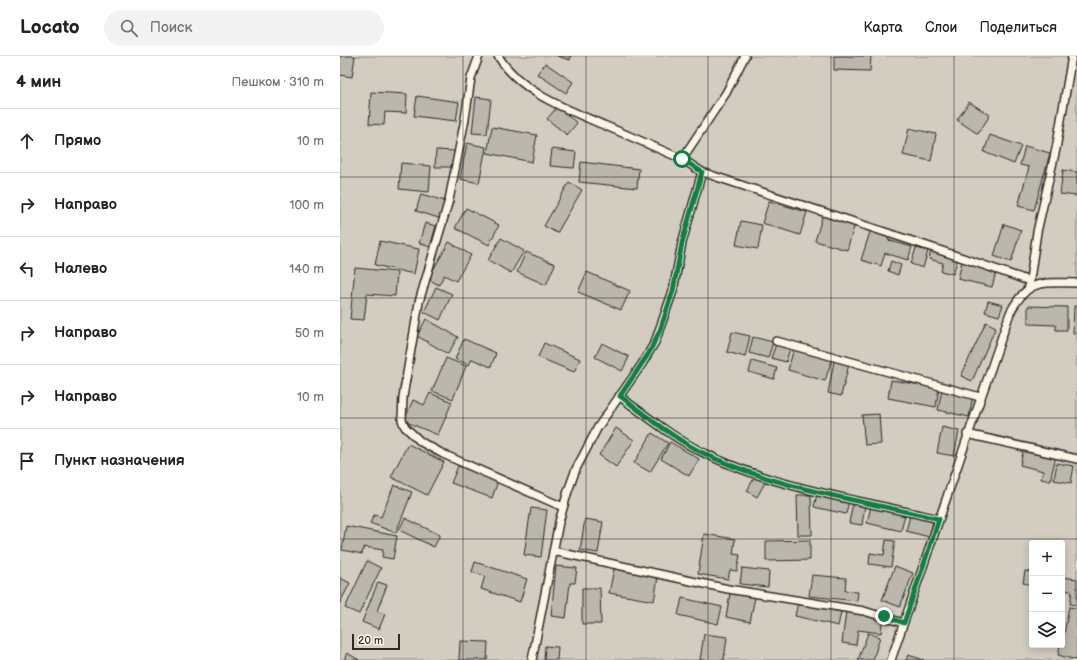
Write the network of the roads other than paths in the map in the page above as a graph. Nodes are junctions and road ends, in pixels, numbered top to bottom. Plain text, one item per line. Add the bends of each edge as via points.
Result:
1 (479, 56) edge
2 (498, 56) edge
3 (745, 56) edge
4 (1072, 56) edge
5 (682, 159) junction
6 (702, 172) junction
7 (1077, 283) edge
8 (1029, 284) junction
9 (776, 341) dead end
10 (620, 396) junction
11 (980, 397) junction
12 (967, 434) junction
13 (1077, 459) edge
14 (563, 507) junction
15 (939, 519) junction
16 (553, 551) junction
17 (904, 623) junction
18 (532, 660) edge
19 (891, 660) edge

1 - 14 lane via 471,78 449,200 419,302 403,397 402,420 416,438 443,454
2 - 5 lane via 510,73 545,98
3 - 5 lane via 726,93
4 - 8 lane
5 - 6 lane
6 - 8 lane via 939,249
6 - 10 lane via 682,243 673,291 662,324 649,353
7 - 8 lane
8 - 11 lane via 1010,313
9 - 11 lane
10 - 14 lane via 598,427 580,462
10 - 15 lane via 690,446 743,470 794,485
11 - 12 lane
12 - 13 lane
12 - 15 lane
14 - 16 lane
15 - 17 lane
16 - 17 lane via 722,588 864,611
16 - 18 lane
17 - 19 lane

